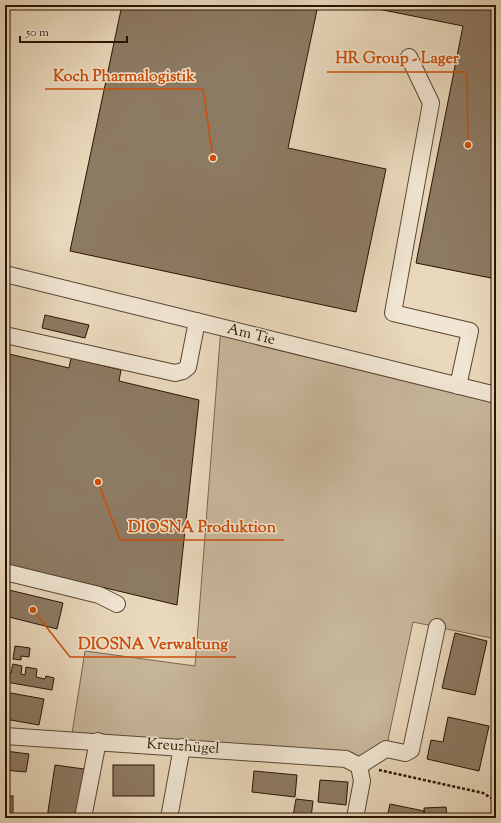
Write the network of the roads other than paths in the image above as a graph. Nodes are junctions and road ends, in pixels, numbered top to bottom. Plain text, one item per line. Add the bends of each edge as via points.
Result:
1 (409, 57) dead end
2 (5, 274) edge
3 (197, 321) junction
4 (5, 335) edge
5 (458, 386) junction
6 (496, 395) edge
7 (5, 572) edge
8 (117, 604) dead end
9 (437, 627) dead end
10 (5, 736) edge
11 (98, 741) junction
12 (182, 747) junction
13 (358, 766) junction
14 (83, 818) edge
15 (169, 818) edge
16 (355, 818) edge

1 - 5 street via 431,103 393,313 470,331
2 - 3 street, Am Tie
3 - 4 street via 188,367 175,373
3 - 5 street, Am Tie
5 - 6 street, Am Tie
7 - 8 street via 99,596
9 - 13 street via 411,750 404,753 386,748
10 - 11 street, Kreuzhügel
11 - 12 street, Kreuzhügel
11 - 14 street
12 - 13 street, Kreuzhügel via 346,759
12 - 15 street
13 - 16 street via 362,781

